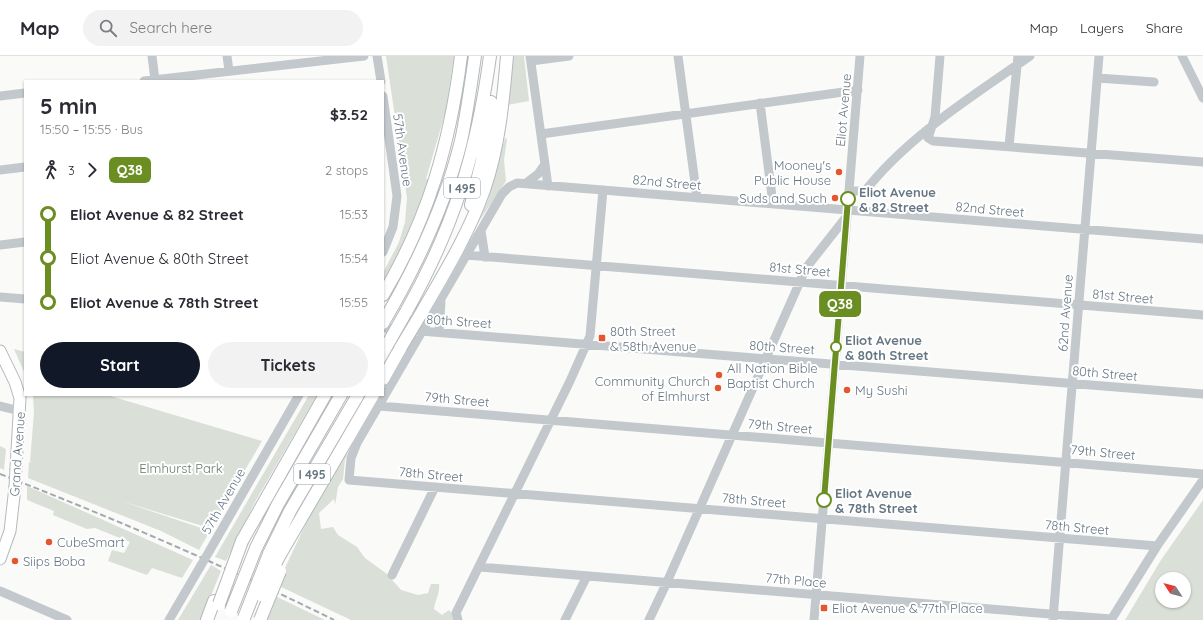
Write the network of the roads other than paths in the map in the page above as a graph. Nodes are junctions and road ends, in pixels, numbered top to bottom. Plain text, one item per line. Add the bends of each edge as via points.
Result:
1 (152, 56) edge
2 (227, 56) edge
3 (364, 56) edge
4 (377, 56) edge
5 (461, 56) edge
6 (475, 56) edge
7 (490, 56) edge
8 (493, 56) edge
9 (507, 56) edge
10 (569, 56) edge
11 (678, 56) edge
12 (860, 56) edge
13 (940, 56) edge
14 (1030, 56) edge
15 (1099, 56) edge
16 (1182, 56) edge
17 (531, 59) edge
18 (302, 60) edge
19 (1017, 61) edge
20 (229, 71) junction
21 (1098, 78) junction
22 (155, 80) joint
23 (381, 80) edge
24 (1154, 82) dead end
25 (1200, 87) edge
26 (858, 90) junction
27 (24, 93) edge
28 (0, 96) edge
29 (1203, 98) edge
30 (760, 103) junction
31 (384, 112) edge
32 (686, 114) junction
33 (385, 128) edge
34 (931, 128) junction
35 (541, 134) junction
36 (1010, 146) junction
37 (1092, 154) junction
38 (1203, 162) edge
39 (545, 164) junction
40 (24, 167) edge
41 (0, 170) edge
42 (526, 183) junction
43 (548, 186) junction
44 (603, 190) junction
45 (849, 191) junction
46 (697, 198) junction
47 (773, 204) junction
48 (847, 213) junction
49 (1084, 229) junction
50 (480, 230) junction
51 (1203, 239) edge
52 (24, 242) edge
53 (0, 245) edge
54 (384, 250) edge
55 (466, 256) junction
56 (485, 257) junction
57 (452, 259) junction
58 (597, 266) junction
59 (800, 282) junction
60 (841, 286) junction
61 (384, 293) edge
62 (0, 297) edge
63 (24, 299) edge
64 (442, 299) junction
65 (1078, 305) junction
66 (1203, 315) edge
67 (384, 321) edge
68 (384, 328) edge
69 (422, 331) junction
70 (438, 332) junction
71 (586, 344) junction
72 (384, 349) edge
73 (0, 351) edge
74 (766, 359) junction
75 (835, 364) junction
76 (384, 377) edge
77 (1072, 384) junction
78 (384, 388) edge
79 (1203, 394) edge
80 (299, 396) edge
81 (324, 396) edge
82 (340, 396) edge
83 (357, 396) edge
84 (376, 400) edge
85 (0, 406) edge
86 (20, 411) junction
87 (551, 420) junction
88 (732, 435) junction
89 (828, 443) junction
90 (1066, 462) junction
91 (1203, 474) edge
92 (1203, 480) edge
93 (435, 487) junction
94 (514, 494) junction
95 (700, 509) junction
96 (822, 519) junction
97 (1060, 538) junction
98 (1157, 546) junction
99 (277, 558) junction
100 (0, 559) edge
101 (479, 567) junction
102 (392, 575) dead end
103 (586, 576) junction
104 (667, 582) junction
105 (0, 591) edge
106 (816, 595) junction
107 (216, 603) junction
108 (230, 615) edge
109 (1053, 617) edge
110 (246, 619) edge
111 (67, 620) edge
112 (169, 620) edge
113 (207, 620) edge
114 (214, 620) edge
115 (260, 620) edge
116 (458, 620) edge
117 (565, 620) edge
118 (648, 620) edge
119 (814, 620) edge
120 (1111, 620) edge

1 - 22 street
2 - 20 street
3 - 18 street
4 - 23 street
5 - 61 highway via 451,124 437,176 412,240
6 - 67 highway, I 495 via 466,118 448,186 422,251
7 - 72 highway, I 495, bridge via 477,132 458,200 432,265
8 - 57 highway via 494,84 482,161 471,204
9 - 57 highway via 501,120 491,168 476,211
10 - 17 street
11 - 32 street
12 - 26 street, Eliot Avenue
13 - 34 street via 935,117
14 - 19 street
15 - 21 street, 62nd Avenue
16 - 25 street
17 - 35 street
18 - 20 street
19 - 34 street
19 - 36 street
20 - 22 street
21 - 24 street
21 - 37 street, 62nd Avenue
25 - 29 street
26 - 30 street
26 - 45 street, Eliot Avenue
27 - 28 street
30 - 32 street
30 - 47 street
31 - 33 street, 57th Avenue
32 - 35 street
32 - 46 street
33 - 54 street, 57th Avenue via 396,204 393,227
34 - 36 street via 928,138 934,141
34 - 45 street via 883,168 865,191
35 - 39 street
36 - 37 street
37 - 38 street
37 - 49 street, 62nd Avenue
39 - 42 street via 538,174
39 - 43 street
40 - 41 street
42 - 43 street, 82nd Street
42 - 50 street, 82nd Street via 512,184 502,194
43 - 44 street, 82nd Street
44 - 46 street, 82nd Street
44 - 58 street
45 - 48 street, Eliot Avenue
46 - 47 street, 82nd Street
47 - 48 street, 82nd Street
48 - 49 street, 82nd Street
48 - 59 street via 806,268
48 - 60 street, Eliot Avenue
49 - 51 street, 82nd Street
49 - 65 street, 62nd Avenue
50 - 55 street
50 - 56 street
52 - 53 street
55 - 56 street, 81st Street
55 - 64 street
56 - 58 street, 81st Street
57 - 76 highway, bridge
58 - 59 street, 81st Street
58 - 71 street via 590,336
59 - 60 street, 81st Street
59 - 74 street
60 - 65 street, 81st Street
60 - 75 street, Eliot Avenue
62 - 63 street
64 - 69 street
64 - 70 street
65 - 66 street, 81st Street
65 - 77 street, 62nd Avenue
68 - 69 street, 80th Street
69 - 70 street, 80th Street
69 - 78 street
70 - 71 street, 80th Street
71 - 74 street, 80th Street
71 - 87 street
73 - 86 main road, Grand Avenue via 19,390
74 - 75 street, 80th Street
74 - 88 street
75 - 77 street, 80th Street
75 - 89 street, Eliot Avenue
77 - 79 street, 80th Street
77 - 90 street, 62nd Avenue
80 - 112 street, 57th Avenue, bridge
81 - 107 highway, bridge via 242,541
82 - 108 highway, I 495, bridge via 278,504 256,548
83 - 99 highway, I 495 via 290,511
84 - 87 street, 79th Street
84 - 93 street, 78th Street via 353,451 349,480
84 - 99 highway via 340,452
85 - 86 street
86 - 100 main road, Grand Avenue, bridge via 10,531
87 - 88 street, 79th Street
87 - 94 street
88 - 89 street, 79th Street
88 - 95 street
89 - 90 street, 79th Street
89 - 96 street, Eliot Avenue
90 - 91 street, 79th Street
90 - 97 street, 62nd Avenue
92 - 98 street
93 - 94 street, 78th Street
93 - 102 street
94 - 95 street, 78th Street
94 - 101 street
95 - 96 street, 78th Street
95 - 104 street
96 - 97 street, 78th Street
96 - 106 street, Eliot Avenue
97 - 98 street, 78th Street
97 - 109 street, 62nd Avenue
98 - 120 street
99 - 110 highway, I 495, bridge
99 - 115 highway, bridge
101 - 103 street, 77th Place
101 - 116 street via 456,613
103 - 104 street, 77th Place
103 - 117 street
104 - 106 street, 77th Place
104 - 118 street
105 - 111 street
106 - 109 street, 77th Place
106 - 119 street, Eliot Avenue
107 - 113 highway
107 - 114 highway
109 - 120 street, 77th Place

